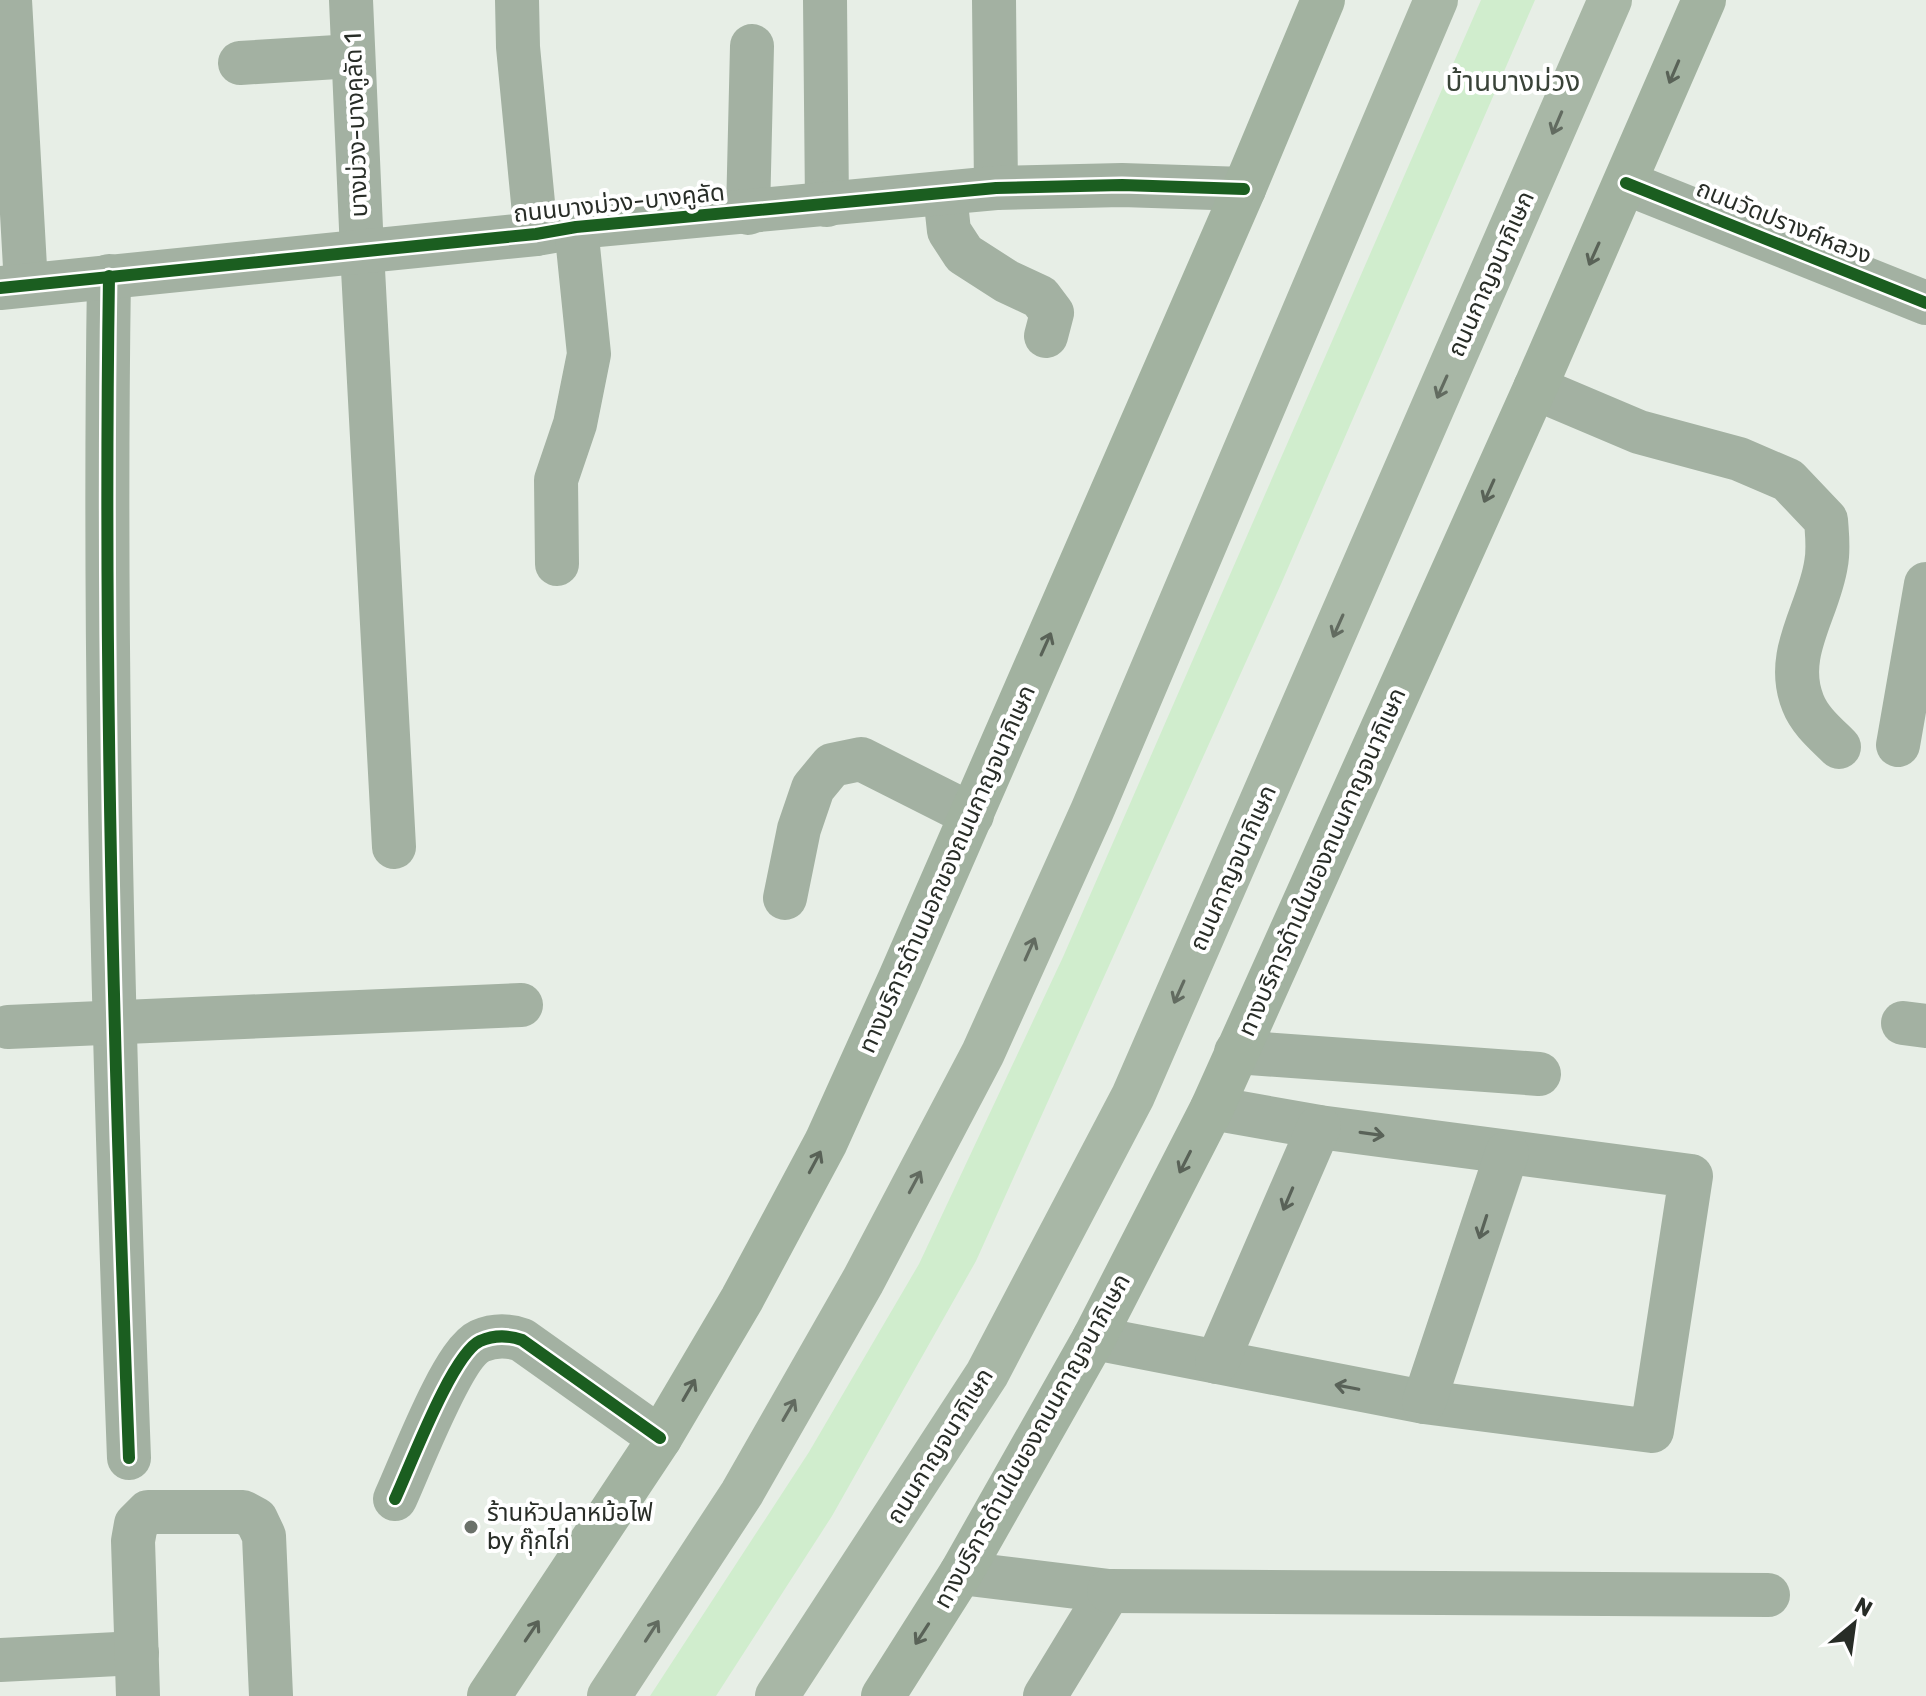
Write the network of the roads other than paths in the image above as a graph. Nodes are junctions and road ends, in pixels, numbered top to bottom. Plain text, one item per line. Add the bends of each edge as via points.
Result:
1 (10, 0) edge
2 (351, 0) edge
3 (517, 0) edge
4 (825, 0) edge
5 (994, 0) edge
6 (1323, 0) edge
7 (1436, 0) edge
8 (1610, 0) edge
9 (1704, 0) edge
10 (752, 46) dead end
11 (353, 56) junction
12 (240, 63) dead end
13 (1626, 183) junction
14 (996, 188) junction
15 (1244, 189) junction
16 (945, 194) junction
17 (827, 205) junction
18 (748, 213) junction
19 (556, 230) junction
20 (362, 251) junction
21 (109, 276) junction
22 (13, 286) edge
23 (1926, 303) edge
24 (1046, 336) dead end
25 (1535, 388) junction
26 (557, 564) dead end
27 (1926, 584) edge
28 (1898, 745) dead end
29 (1839, 747) dead end
30 (972, 815) junction
31 (394, 847) dead end
32 (785, 898) dead end
33 (521, 1005) dead end
34 (113, 1024) junction
35 (8, 1027) dead end
36 (1236, 1052) junction
37 (1539, 1074) dead end
38 (1212, 1108) junction
39 (1319, 1127) junction
40 (1507, 1153) junction
41 (1094, 1338) junction
42 (1217, 1362) junction
43 (1424, 1402) junction
44 (660, 1438) junction
45 (129, 1458) dead end
46 (395, 1499) dead end
47 (961, 1573) junction
48 (1109, 1591) junction
49 (1768, 1595) dead end
50 (137, 1653) junction
51 (0, 1660) edge
52 (138, 1696) edge
53 (271, 1696) edge
54 (489, 1696) edge
55 (609, 1696) edge
56 (777, 1696) edge
57 (883, 1696) edge
58 (1045, 1696) edge

1 - 22 street
2 - 11 street, บางม่วง-บางคูลัด 1
3 - 19 street via 518,47
4 - 17 street
5 - 14 street
6 - 15 main road, ทางบริการด้านนอกของถนนกาญจนาภิเษก
55 -> 7 highway via 742,1493 863,1281 983,1053 1092,811
8 -> 56 highway, ถนนกาญจนาภิเษก via 1133,1096 987,1374
9 -> 13 main road, ทางบริการด้านในของถนนกาญจนาภิเษก
10 - 18 street
11 - 12 street
11 - 20 street, บางม่วง-บางคูลัด 1
13 - 23 street, ถนนวัดปรางค์หลวง
13 -> 25 main road, ทางบริการด้านในของถนนกาญจนาภิเษก
14 - 15 street, ถนนบางม่วง-บางคูลัด
14 - 16 street, ถนนบางม่วง-บางคูลัด
30 -> 15 main road, ทางบริการด้านนอกของถนนกาญจนาภิเษก
16 - 17 street, ถนนบางม่วง-บางคูลัด
16 - 24 street via 949,231 964,254 1040,297 1052,313
17 - 18 street, ถนนบางม่วง-บางคูลัด
18 - 19 street, ถนนบางม่วง-บางคูลัด
19 - 20 street, ถนนบางม่วง-บางคูลัด
19 - 26 street via 589,354 575,424 556,480
20 - 21 street, ถนนบางม่วง-บางคูลัด
20 - 31 street, บางม่วง-บางคูลัด 1
21 - 22 street, ถนนบางม่วง-บางคูลัด
21 - 34 street
25 - 29 street via 1639,432 1739,459 1788,480 1826,520 1827,563 1804,628 1798,685 1814,722
25 -> 36 main road, ทางบริการด้านในของถนนกาญจนาภิเษก
27 - 28 street
30 - 32 street via 861,759 832,765 813,788
44 -> 30 main road, ทางบริการด้านนอกของถนนกาญจนาภิเษก via 826,1142
33 - 34 street
34 - 35 street
34 - 45 street
36 - 37 street
36 - 38 main road, ทางบริการด้านในของถนนกาญจนาภิเษก
38 - 39 street
38 -> 41 main road, ทางบริการด้านในของถนนกาญจนาภิเษก
39 -> 40 street
39 -> 42 street
40 -> 43 street
40 - 43 street via 1691,1176 1652,1431
41 - 42 street
41 - 47 main road, ทางบริการด้านในของถนนกาญจนาภิเษก
43 -> 42 street
44 - 46 street via 522,1340 507,1335 478,1342 454,1370
54 -> 44 main road, ทางบริการด้านนอกของถนนกาญจนาภิเษก
47 - 48 street
47 -> 57 main road, ทางบริการด้านในของถนนกาญจนาภิเษก
48 - 49 street
48 - 58 street
50 - 51 street
50 - 52 street
50 - 53 street via 136,1524 148,1512 243,1512 256,1519 264,1536

